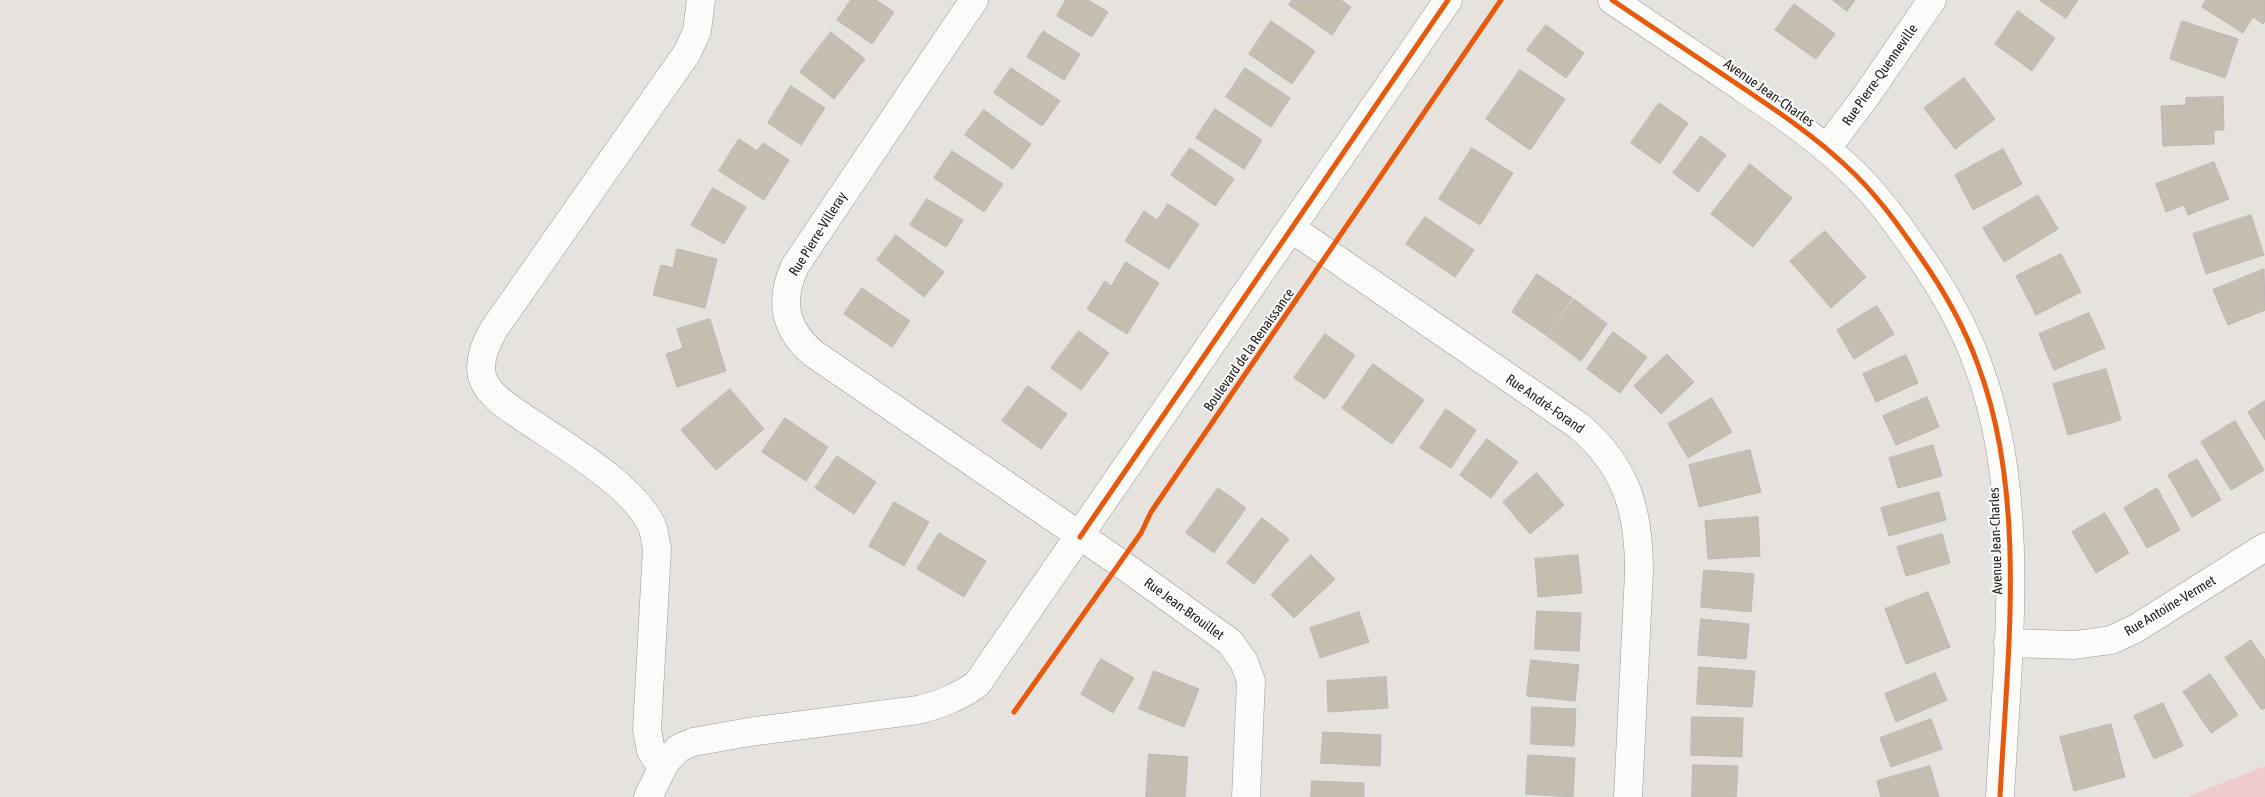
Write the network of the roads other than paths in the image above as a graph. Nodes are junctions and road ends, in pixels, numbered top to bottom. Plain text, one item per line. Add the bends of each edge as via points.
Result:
1 (701, 0) edge
2 (974, 0) edge
3 (1448, 0) edge
4 (1612, 0) edge
5 (1932, 0) edge
6 (1826, 149) junction
7 (1291, 228) junction
8 (1080, 536) junction
9 (2265, 547) edge
10 (2008, 643) junction
11 (662, 768) junction
12 (648, 797) edge
13 (1246, 797) edge
14 (1628, 797) edge
15 (2000, 797) edge

1 - 11 street via 697,31 686,53 494,329 484,348 482,364 483,379 490,391 506,406 626,492 643,511 653,529 656,548 647,730 651,751
2 - 8 street, Rue Pierre-Villeray via 802,253 789,277 785,299 787,312 795,335 814,354
3 - 7 street
4 - 6 street, Avenue Jean-Charles via 1787,118
5 - 6 street, Rue Pierre-Quenneville
6 - 10 street, Avenue Jean-Charles via 1862,181 1910,242 1954,312 1979,366 1993,413 2006,489 2010,531
7 - 8 street
7 - 14 street, Rue André-Forand via 1578,426 1613,464 1630,496 1638,541
8 - 11 street via 977,684 960,697 918,710 693,742 679,748
8 - 13 street, Rue Jean-Brouillet via 1238,650 1249,672 1252,692
9 - 10 street, Rue Antoine-Vermet via 2135,629 2111,640 2075,645
10 - 15 street, Avenue Jean-Charles
11 - 12 street

